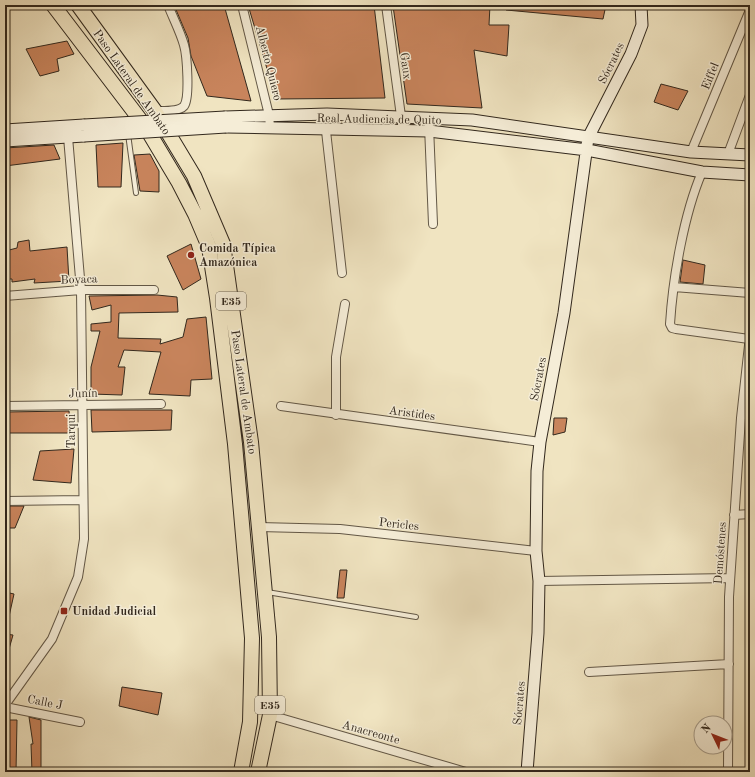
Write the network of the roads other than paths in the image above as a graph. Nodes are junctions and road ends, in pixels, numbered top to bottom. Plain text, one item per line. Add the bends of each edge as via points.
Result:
1 (53, 5) edge
2 (78, 5) edge
3 (168, 5) edge
4 (242, 5) edge
5 (386, 5) edge
6 (641, 5) edge
7 (750, 10) edge
8 (750, 95) edge
9 (155, 111) junction
10 (128, 112) junction
11 (269, 115) junction
12 (402, 118) junction
13 (429, 119) junction
14 (226, 122) junction
15 (270, 128) junction
16 (5, 130) edge
17 (326, 130) junction
18 (84, 131) junction
19 (403, 131) junction
20 (429, 131) junction
21 (68, 138) junction
22 (588, 138) junction
23 (5, 141) edge
24 (587, 150) junction
25 (691, 152) junction
26 (728, 154) junction
27 (750, 155) edge
28 (702, 172) junction
29 (750, 175) edge
30 (136, 194) dead end
31 (433, 224) dead end
32 (342, 273) dead end
33 (674, 287) junction
34 (81, 290) junction
35 (154, 290) dead end
36 (750, 293) edge
37 (5, 296) edge
38 (345, 304) dead end
39 (750, 338) edge
40 (747, 391) edge
41 (161, 404) dead end
42 (83, 405) junction
43 (5, 406) edge
44 (281, 406) dead end
45 (336, 415) junction
46 (540, 442) junction
47 (83, 500) junction
48 (5, 501) edge
49 (750, 514) edge
50 (734, 515) junction
51 (259, 527) junction
52 (536, 551) junction
53 (730, 578) junction
54 (539, 581) junction
55 (265, 592) junction
56 (416, 617) dead end
57 (729, 664) junction
58 (590, 672) dead end
59 (5, 706) edge
60 (270, 715) junction
61 (80, 722) dead end
62 (250, 722) junction
63 (233, 772) edge
64 (242, 772) edge
65 (258, 772) edge
66 (466, 772) edge
67 (527, 772) edge
68 (728, 772) edge

1 - 10 highway, Paso Lateral de Ambato / E35
2 - 9 highway, Paso Lateral de Ambato / E35
3 - 9 street via 184,46 186,99 185,105 180,109
4 - 11 street, Alberto Quiero
5 - 12 street, Gaux
6 - 22 main road, Sócrates via 642,25 631,54
7 - 25 street, Eiffel
8 - 26 street
9 - 51 highway, Paso Lateral de Ambato / E35 via 194,176 223,244 251,442
10 - 30 lane
10 - 62 highway, Paso Lateral de Ambato / E35 via 144,126 179,183 196,214 209,247 234,436 252,638
11 - 12 main road, Real Audiencia de Quito via 327,114
11 - 14 main road, Real Audiencia de Quito
11 - 15 street, Alberto Quiero
12 - 13 main road, Real Audiencia de Quito
12 - 19 street, Gaux
13 - 20 street
13 - 22 main road, Real Audiencia de Quito via 472,120
14 - 15 main road, Real Audiencia de Quito
14 - 18 main road, Real Audiencia de Quito, bridge
15 - 17 main road, Real Audiencia de Quito
16 - 18 main road, Real Audiencia de Quito
17 - 19 main road, Real Audiencia de Quito
17 - 32 street
18 - 21 main road, Real Audiencia de Quito
19 - 20 main road, Real Audiencia de Quito
20 - 24 main road, Real Audiencia de Quito
20 - 31 street
21 - 23 main road, Real Audiencia de Quito
21 - 34 street, Tarqui
22 - 24 main road, Sócrates
22 - 25 main road, Real Audiencia de Quito
24 - 28 main road, Real Audiencia de Quito
24 - 46 main road, Sócrates via 564,313
25 - 26 main road, Real Audiencia de Quito
26 - 27 main road, Real Audiencia de Quito
28 - 29 main road, Real Audiencia de Quito
28 - 33 street via 693,194
33 - 36 street
33 - 39 street via 670,324 672,328
34 - 35 street, Boyaca
34 - 37 street, Boyaca
34 - 42 street, Tarqui
38 - 45 street via 336,358
39 - 40 street, Demóstenes
40 - 50 street, Demóstenes
41 - 42 street, Junín
42 - 43 street, Junín
42 - 47 street, Tarqui
44 - 45 street, Aristides
45 - 46 street, Aristides
46 - 52 main road, Sócrates
47 - 48 street
47 - 59 street, Tarqui via 84,539 78,577 52,639
49 - 50 street
50 - 53 street, Demóstenes
51 - 52 street, Pericles via 340,530
51 - 55 highway, Paso Lateral de Ambato / E35
52 - 54 main road, Sócrates
53 - 54 street
53 - 57 street, Demóstenes
54 - 67 main road, Sócrates via 538,633
55 - 56 lane
55 - 60 highway, Paso Lateral de Ambato / E35
57 - 58 street
57 - 68 street, Demóstenes
59 - 61 street, Calle J
60 - 65 highway, Paso Lateral de Ambato / E35
60 - 66 street, Anacreonte
62 - 63 highway
62 - 64 highway

